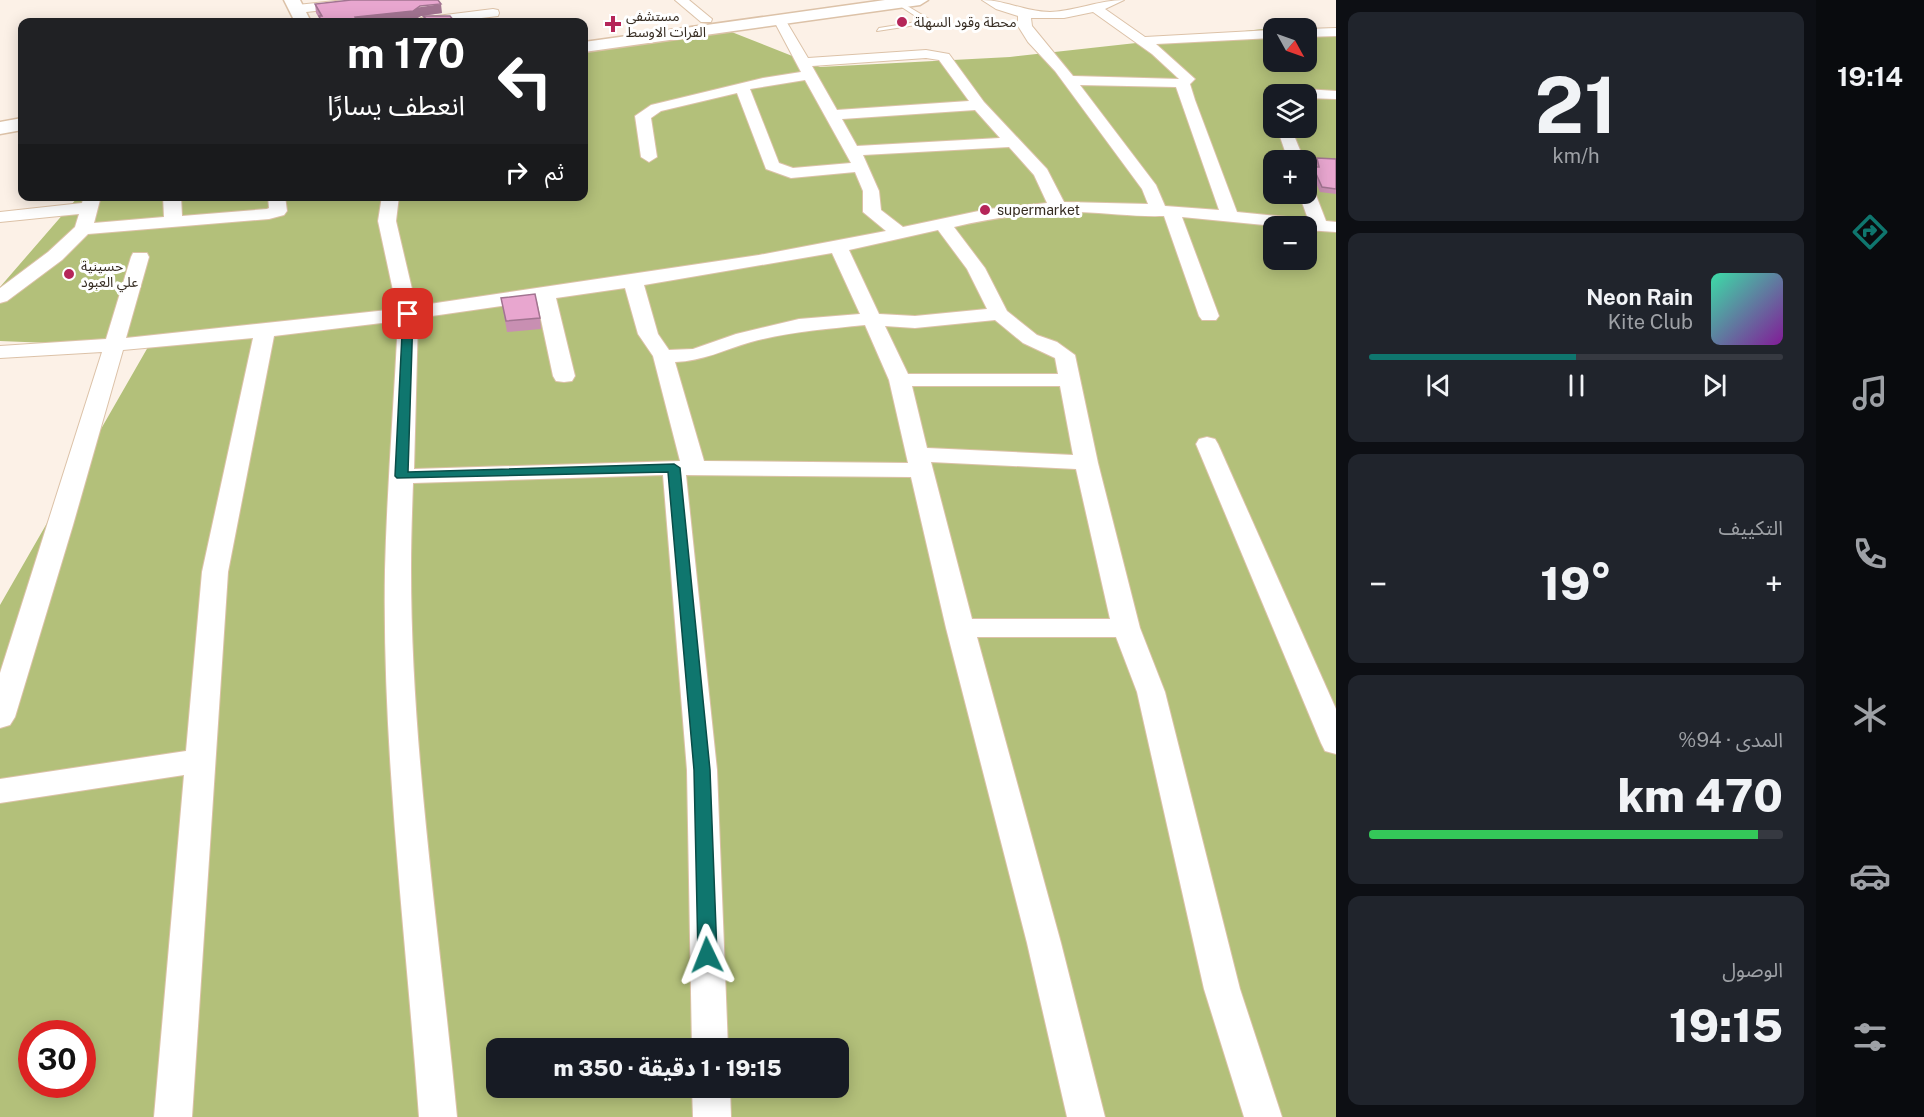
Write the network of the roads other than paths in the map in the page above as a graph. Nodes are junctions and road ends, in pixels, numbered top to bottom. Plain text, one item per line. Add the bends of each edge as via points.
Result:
1 (380, 0) edge
2 (481, 0) edge
3 (681, 0) edge
4 (850, 0) edge
5 (920, 0) edge
6 (988, 0) edge
7 (1118, 0) edge
8 (899, 3) junction
9 (1095, 8) junction
10 (297, 11) edge
11 (784, 11) junction
12 (1024, 15) junction
13 (498, 18) edge
14 (706, 19) junction
15 (879, 30) dead end
16 (1336, 32) edge
17 (1317, 33) edge
18 (1263, 34) edge
19 (588, 35) edge
20 (1141, 40) junction
21 (588, 47) edge
22 (805, 69) junction
23 (1070, 80) junction
24 (1182, 83) junction
25 (742, 87) junction
26 (1317, 94) edge
27 (1336, 95) edge
28 (979, 105) junction
29 (18, 113) edge
30 (832, 115) junction
31 (0, 116) edge
32 (18, 125) edge
33 (0, 128) edge
34 (1011, 142) junction
35 (852, 151) junction
36 (649, 157) dead end
37 (861, 167) junction
38 (172, 201) edge
39 (277, 201) edge
40 (389, 201) edge
41 (92, 202) edge
42 (1315, 204) edge
43 (1059, 207) junction
44 (1165, 211) junction
45 (1230, 216) junction
46 (0, 217) edge
47 (172, 220) junction
48 (943, 224) junction
49 (1328, 226) edge
50 (83, 229) junction
51 (901, 234) junction
52 (838, 246) junction
53 (140, 257) dead end
54 (633, 281) junction
55 (545, 293) junction
56 (0, 297) edge
57 (408, 314) junction
58 (999, 314) junction
59 (1209, 316) dead end
60 (871, 319) junction
61 (264, 333) junction
62 (114, 347) junction
63 (0, 352) edge
64 (663, 356) junction
65 (564, 376) dead end
66 (900, 380) junction
67 (1071, 380) junction
68 (1207, 444) dead end
69 (919, 463) junction
70 (1086, 463) junction
71 (684, 468) junction
72 (402, 476) junction
73 (960, 628) junction
74 (1126, 628) junction
75 (0, 717) edge
76 (1336, 743) edge
77 (201, 761) junction
78 (0, 791) edge
79 (710, 1038) edge
80 (711, 1098) edge
81 (173, 1117) edge
82 (438, 1117) edge
83 (712, 1117) edge
84 (1086, 1117) edge
85 (1263, 1117) edge

1 - 10 street
2 - 13 street
3 - 14 street
4 - 11 main road
5 - 8 main road
6 - 12 street
7 - 9 street
8 - 11 main road
8 - 15 lane via 927,22
9 - 12 street via 1055,16
9 - 20 street
11 - 14 main road
11 - 21 main road
11 - 22 street
12 - 23 street via 1033,39
14 - 19 main road
16 - 17 street
18 - 20 street
20 - 24 street via 1188,79
22 - 25 street
22 - 28 street via 926,54 940,56
22 - 30 street
23 - 24 street
23 - 44 street
24 - 45 street
25 - 36 street via 656,108 643,116
25 - 37 street via 772,166 791,173
26 - 27 street
28 - 30 street
28 - 34 street
29 - 31 main road
30 - 35 street
32 - 33 main road
34 - 35 street
34 - 43 street via 1041,173
35 - 37 street
37 - 51 street via 871,191 872,212
38 - 47 street
39 - 47 street via 278,211 269,214
40 - 57 street via 387,221
41 - 46 street
41 - 50 street
42 - 49 street
43 - 44 street
43 - 48 street via 983,215
44 - 45 street
44 - 59 street
45 - 49 street
47 - 50 street
48 - 51 street
48 - 58 street via 976,268
50 - 56 street via 55,256
51 - 52 street
52 - 54 street
52 - 60 street
53 - 62 street
54 - 55 street
54 - 64 street via 648,334
55 - 57 street
55 - 65 street
57 - 61 street
57 - 72 street
58 - 60 street via 915,322
58 - 67 street via 1030,339 1065,355
60 - 64 street via 799,325 743,338 695,355
60 - 66 street
61 - 62 street
61 - 77 street via 215,572
62 - 63 street
62 - 75 street
64 - 71 street
66 - 67 street
66 - 69 street
67 - 70 street
68 - 76 street
69 - 70 street
69 - 71 street
69 - 73 street
70 - 74 street
71 - 72 street
71 - 79 street via 702,770
72 - 82 street via 398,570 400,668
73 - 74 street
73 - 84 street
74 - 85 street via 1151,692 1222,989
77 - 78 street
77 - 81 street
80 - 83 street

